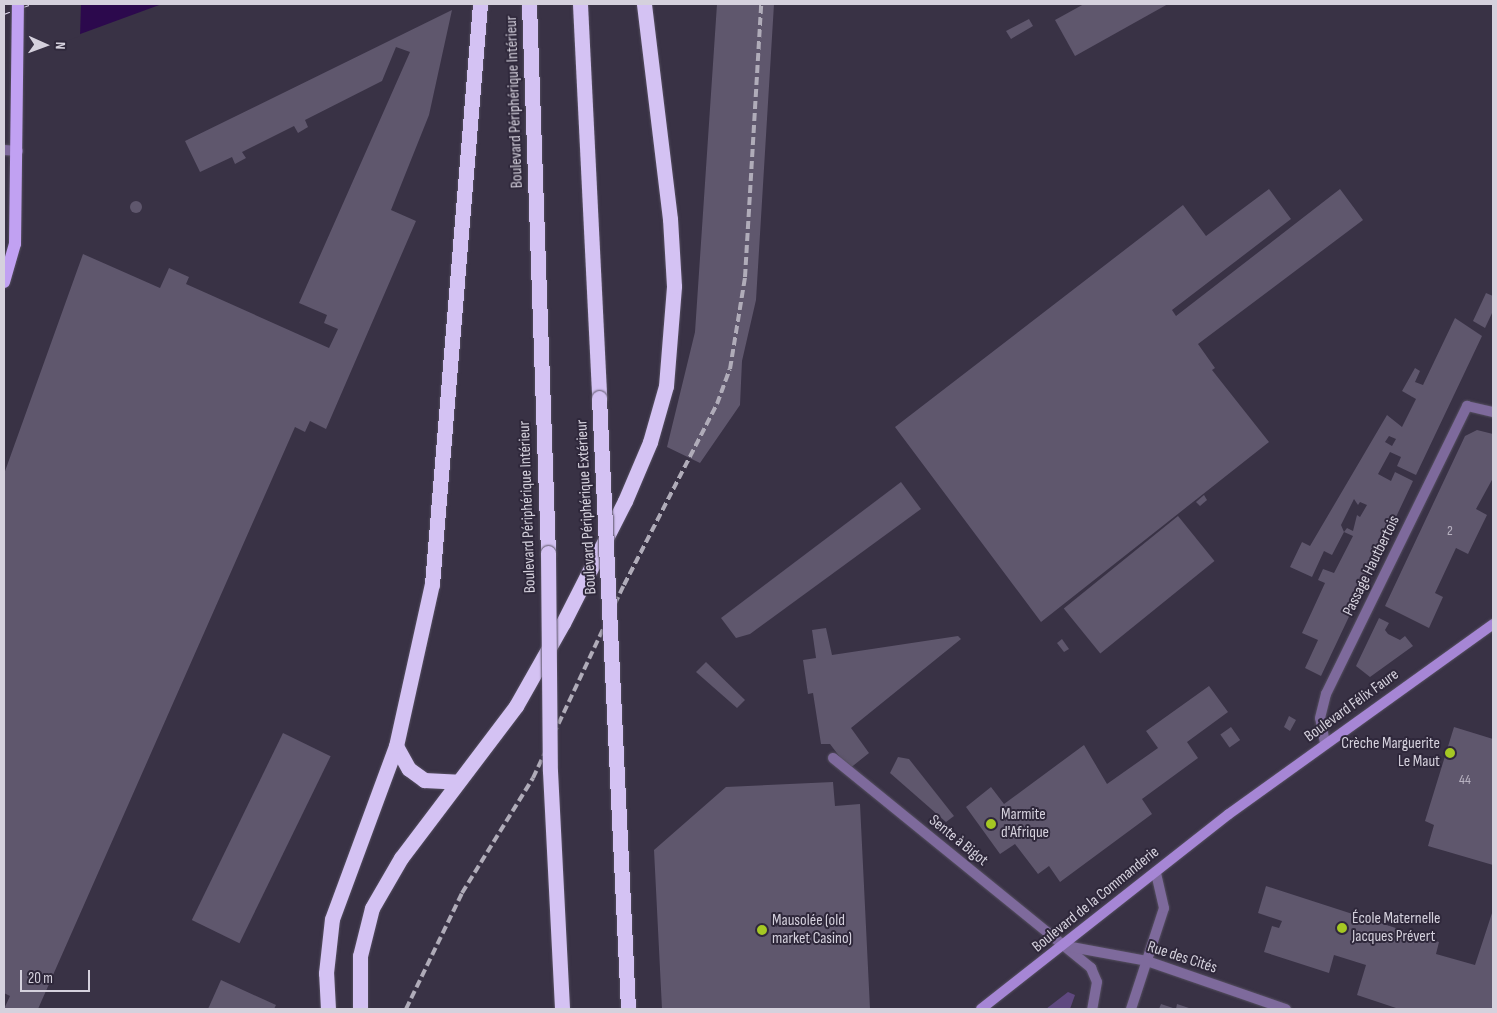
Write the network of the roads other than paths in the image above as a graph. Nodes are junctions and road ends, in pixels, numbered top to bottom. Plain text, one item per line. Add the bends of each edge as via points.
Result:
1 (18, 4) edge
2 (529, 4) edge
3 (580, 4) edge
4 (644, 4) edge
5 (479, 9) edge
6 (4, 150) edge
7 (18, 151) junction
8 (4, 282) edge
9 (1493, 412) edge
10 (1493, 624) edge
11 (1325, 743) junction
12 (396, 746) junction
13 (833, 758) dead end
14 (458, 782) junction
15 (1230, 814) joint
16 (1156, 872) junction
17 (1065, 946) junction
18 (1146, 961) junction
19 (328, 1009) edge
20 (360, 1009) edge
21 (562, 1009) edge
22 (628, 1009) edge
23 (981, 1009) edge
24 (1092, 1009) edge
25 (1131, 1009) edge
26 (1286, 1009) edge

1 - 7 main road
2 - 21 highway, Boulevard Périphérique Intérieur, bridge via 548,553 550,771
3 - 22 highway, Boulevard Périphérique Extérieur, bridge
4 - 14 highway via 673,276 666,386 650,442 625,501 563,623 516,706
5 - 12 highway via 432,584
6 - 7 street
7 - 8 main road via 15,244
9 - 11 street, Passage Hautbertois via 1467,406 1326,694 1320,718
10 - 11 main road, Boulevard Félix Faure
11 - 15 main road, Boulevard Félix Faure
12 - 14 highway via 409,769 424,780
12 - 19 highway via 332,919 326,973
13 - 17 street, Sente à Bigot
14 - 20 highway via 401,858 372,908 360,956
15 - 16 main road, Boulevard de la Commanderie
16 - 17 main road, Boulevard de la Commanderie
16 - 18 street via 1164,908
17 - 18 street, Rue des Cités
17 - 23 main road, Boulevard de la Commanderie
17 - 24 street, Sente à Bigot via 1095,974 1097,992
18 - 25 street
18 - 26 street, Rue des Cités

